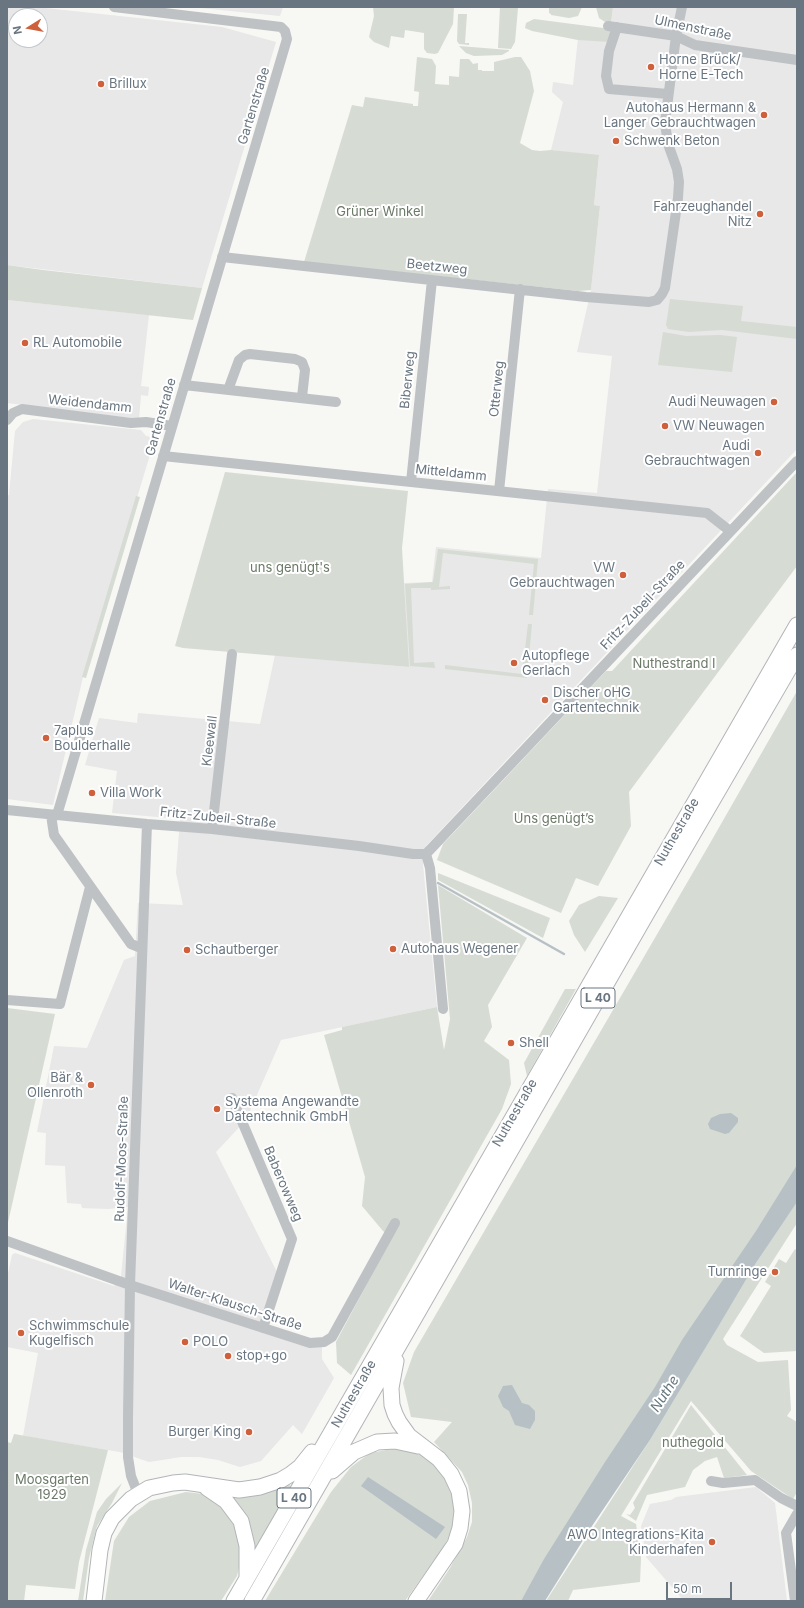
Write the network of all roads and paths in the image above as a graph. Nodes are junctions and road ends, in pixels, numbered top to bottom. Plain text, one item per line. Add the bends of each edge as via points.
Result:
1 (114, 7) edge
2 (682, 7) edge
3 (676, 36) junction
4 (797, 60) edge
5 (668, 94) junction
6 (222, 257) junction
7 (432, 280) junction
8 (520, 289) junction
9 (184, 385) junction
10 (228, 390) junction
11 (302, 398) junction
12 (336, 402) dead end
13 (7, 420) edge
14 (172, 426) junction
15 (163, 456) junction
16 (797, 461) edge
17 (411, 482) junction
18 (499, 491) junction
19 (730, 531) junction
20 (797, 625) edge
21 (232, 654) dead end
22 (797, 655) edge
23 (7, 810) edge
24 (54, 815) junction
25 (147, 824) junction
26 (212, 830) junction
27 (426, 854) junction
28 (90, 888) junction
29 (141, 948) junction
30 (7, 1000) edge
31 (443, 1009) dead end
32 (232, 1098) dead end
33 (395, 1223) dead end
34 (7, 1241) edge
35 (130, 1285) junction
36 (262, 1328) junction
37 (402, 1341) junction
38 (340, 1418) junction
39 (423, 1447) junction
40 (712, 1481) dead end
41 (321, 1482) junction
42 (197, 1484) junction
43 (138, 1494) junction
44 (797, 1506) edge
45 (797, 1514) edge
46 (247, 1579) junction
47 (94, 1601) edge
48 (234, 1601) edge
49 (252, 1601) edge
50 (416, 1601) edge
51 (796, 1601) edge

1 - 6 street, Gartenstraße via 280,27 285,31 285,47
2 - 3 street
3 - 4 street, Ulmenstraße via 695,45
3 - 5 street
3 - 5 street, Ulmenstraße via 612,27 606,76 609,89
5 - 8 street, Beetzweg via 665,134 679,182 664,291 657,300 649,302
6 - 7 street, Beetzweg
6 - 9 street, Gartenstraße
7 - 8 street, Beetzweg
7 - 17 street, Biberweg
8 - 18 street, Otterweg
9 - 10 street
9 - 14 street, Gartenstraße
10 - 11 street
10 - 11 street via 239,360 245,355 299,359 305,370
11 - 12 street
13 - 14 street, Weidendamm via 13,413 22,409
14 - 15 street, Gartenstraße
15 - 17 street, Mitteldamm
15 - 24 street, Gartenstraße
16 - 19 street, Fritz-Zubeil-Straße
17 - 18 street, Mitteldamm
18 - 19 street, Mitteldamm via 707,513
19 - 27 street, Fritz-Zubeil-Straße
20 - 38 highway, Nuthestraße / L 40
21 - 26 street, Kleewall
22 - 37 highway, Nuthestraße / L 40
23 - 24 street, Fritz-Zubeil-Straße
24 - 25 street, Fritz-Zubeil-Straße
24 - 28 street via 54,835
25 - 26 street, Fritz-Zubeil-Straße
25 - 29 street, Rudolf-Moos-Straße
26 - 27 street, Fritz-Zubeil-Straße
27 - 31 street via 430,868
28 - 29 street via 131,944
28 - 30 street via 60,1004
29 - 35 street, Rudolf-Moos-Straße
32 - 36 street, Baberowweg via 292,1239
33 - 36 street, Walter-Klausch-Straße via 332,1337 324,1342 310,1343
34 - 35 street, Walter-Klausch-Straße
35 - 36 street, Walter-Klausch-Straße
35 - 43 street, Rudolf-Moos-Straße via 128,1457 131,1476
37 - 39 highway via 392,1379 392,1406 404,1430
37 - 41 highway, Nuthestraße / L 40
38 - 42 highway via 300,1467 281,1480 239,1490
38 - 46 highway, Nuthestraße / L 40
39 - 41 highway via 395,1441 369,1445 347,1457
39 - 50 highway via 439,1459 451,1474 459,1491 462,1511 455,1544
40 - 44 street via 723,1483 755,1480
41 - 49 highway, Nuthestraße / L 40
42 - 43 highway via 161,1484
42 - 46 highway via 220,1495 241,1521 247,1546
43 - 47 highway via 118,1511 104,1533
45 - 51 street via 786,1533
46 - 48 highway, Nuthestraße / L 40

